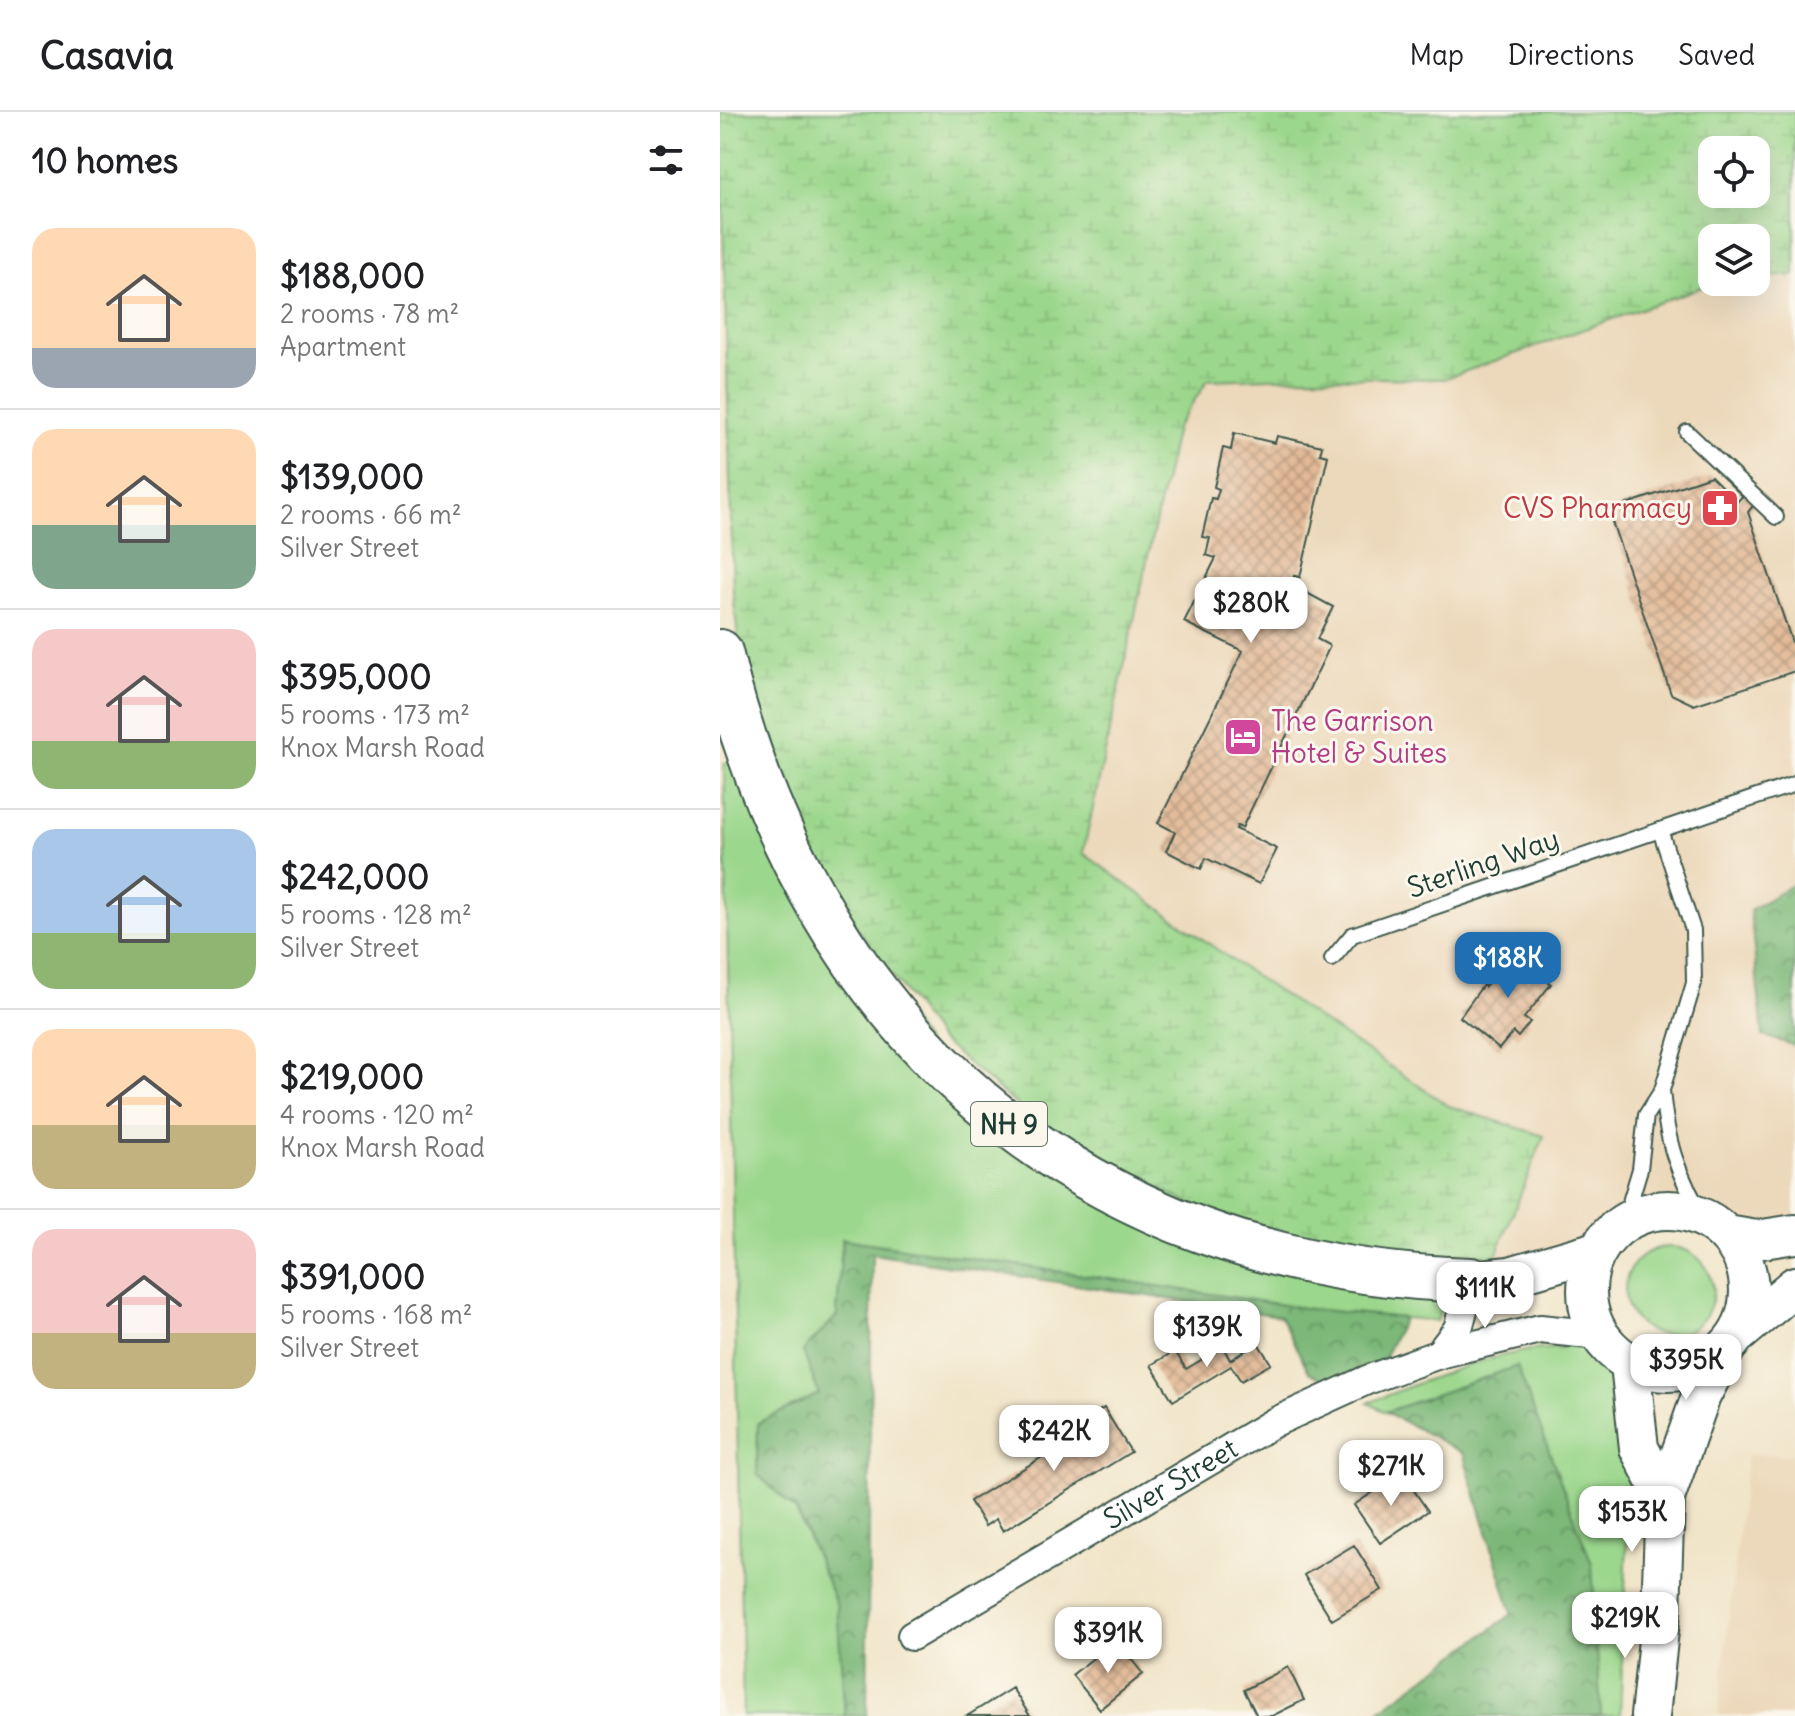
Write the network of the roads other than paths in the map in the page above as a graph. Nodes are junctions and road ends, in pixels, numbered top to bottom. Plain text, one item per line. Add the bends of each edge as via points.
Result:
1 (1687, 432) dead end
2 (1776, 517) dead end
3 (720, 652) edge
4 (1795, 784) edge
5 (1660, 830) junction
6 (1332, 959) dead end
7 (1662, 1090) junction
8 (1624, 1222) junction
9 (1715, 1227) junction
10 (1795, 1234) edge
11 (1597, 1251) junction
12 (1471, 1280) junction
13 (1795, 1286) edge
14 (1599, 1335) junction
15 (1732, 1341) junction
16 (1439, 1354) junction
17 (1630, 1364) junction
18 (1665, 1498) junction
19 (912, 1636) dead end
20 (1650, 1716) edge

1 - 2 lane
3 - 12 highway, NH 9 via 736,720 770,812 815,903 890,1011 972,1094 1062,1162 1207,1233 1363,1273
4 - 5 lane, Sterling Way
5 - 6 lane, Sterling Way via 1352,935
5 - 7 lane via 1693,930 1696,957 1690,1005
7 - 8 lane via 1646,1115 1640,1169
7 - 9 lane via 1667,1139 1679,1178
8 - 9 main road via 1663,1210 1684,1211
8 - 11 main road
9 - 10 main road via 1756,1240
9 - 15 main road via 1742,1257 1749,1283 1748,1310
11 - 12 main road, NH 9 via 1510,1276
11 - 14 main road via 1588,1276 1587,1302
12 - 16 street via 1458,1329
13 - 15 main road
14 - 16 street, Silver Street via 1540,1329
14 - 17 main road
15 - 17 main road via 1691,1370 1650,1371
15 - 18 main road via 1701,1396
16 - 19 street, Silver Street via 1275,1422
17 - 18 main road via 1639,1448
18 - 20 main road

